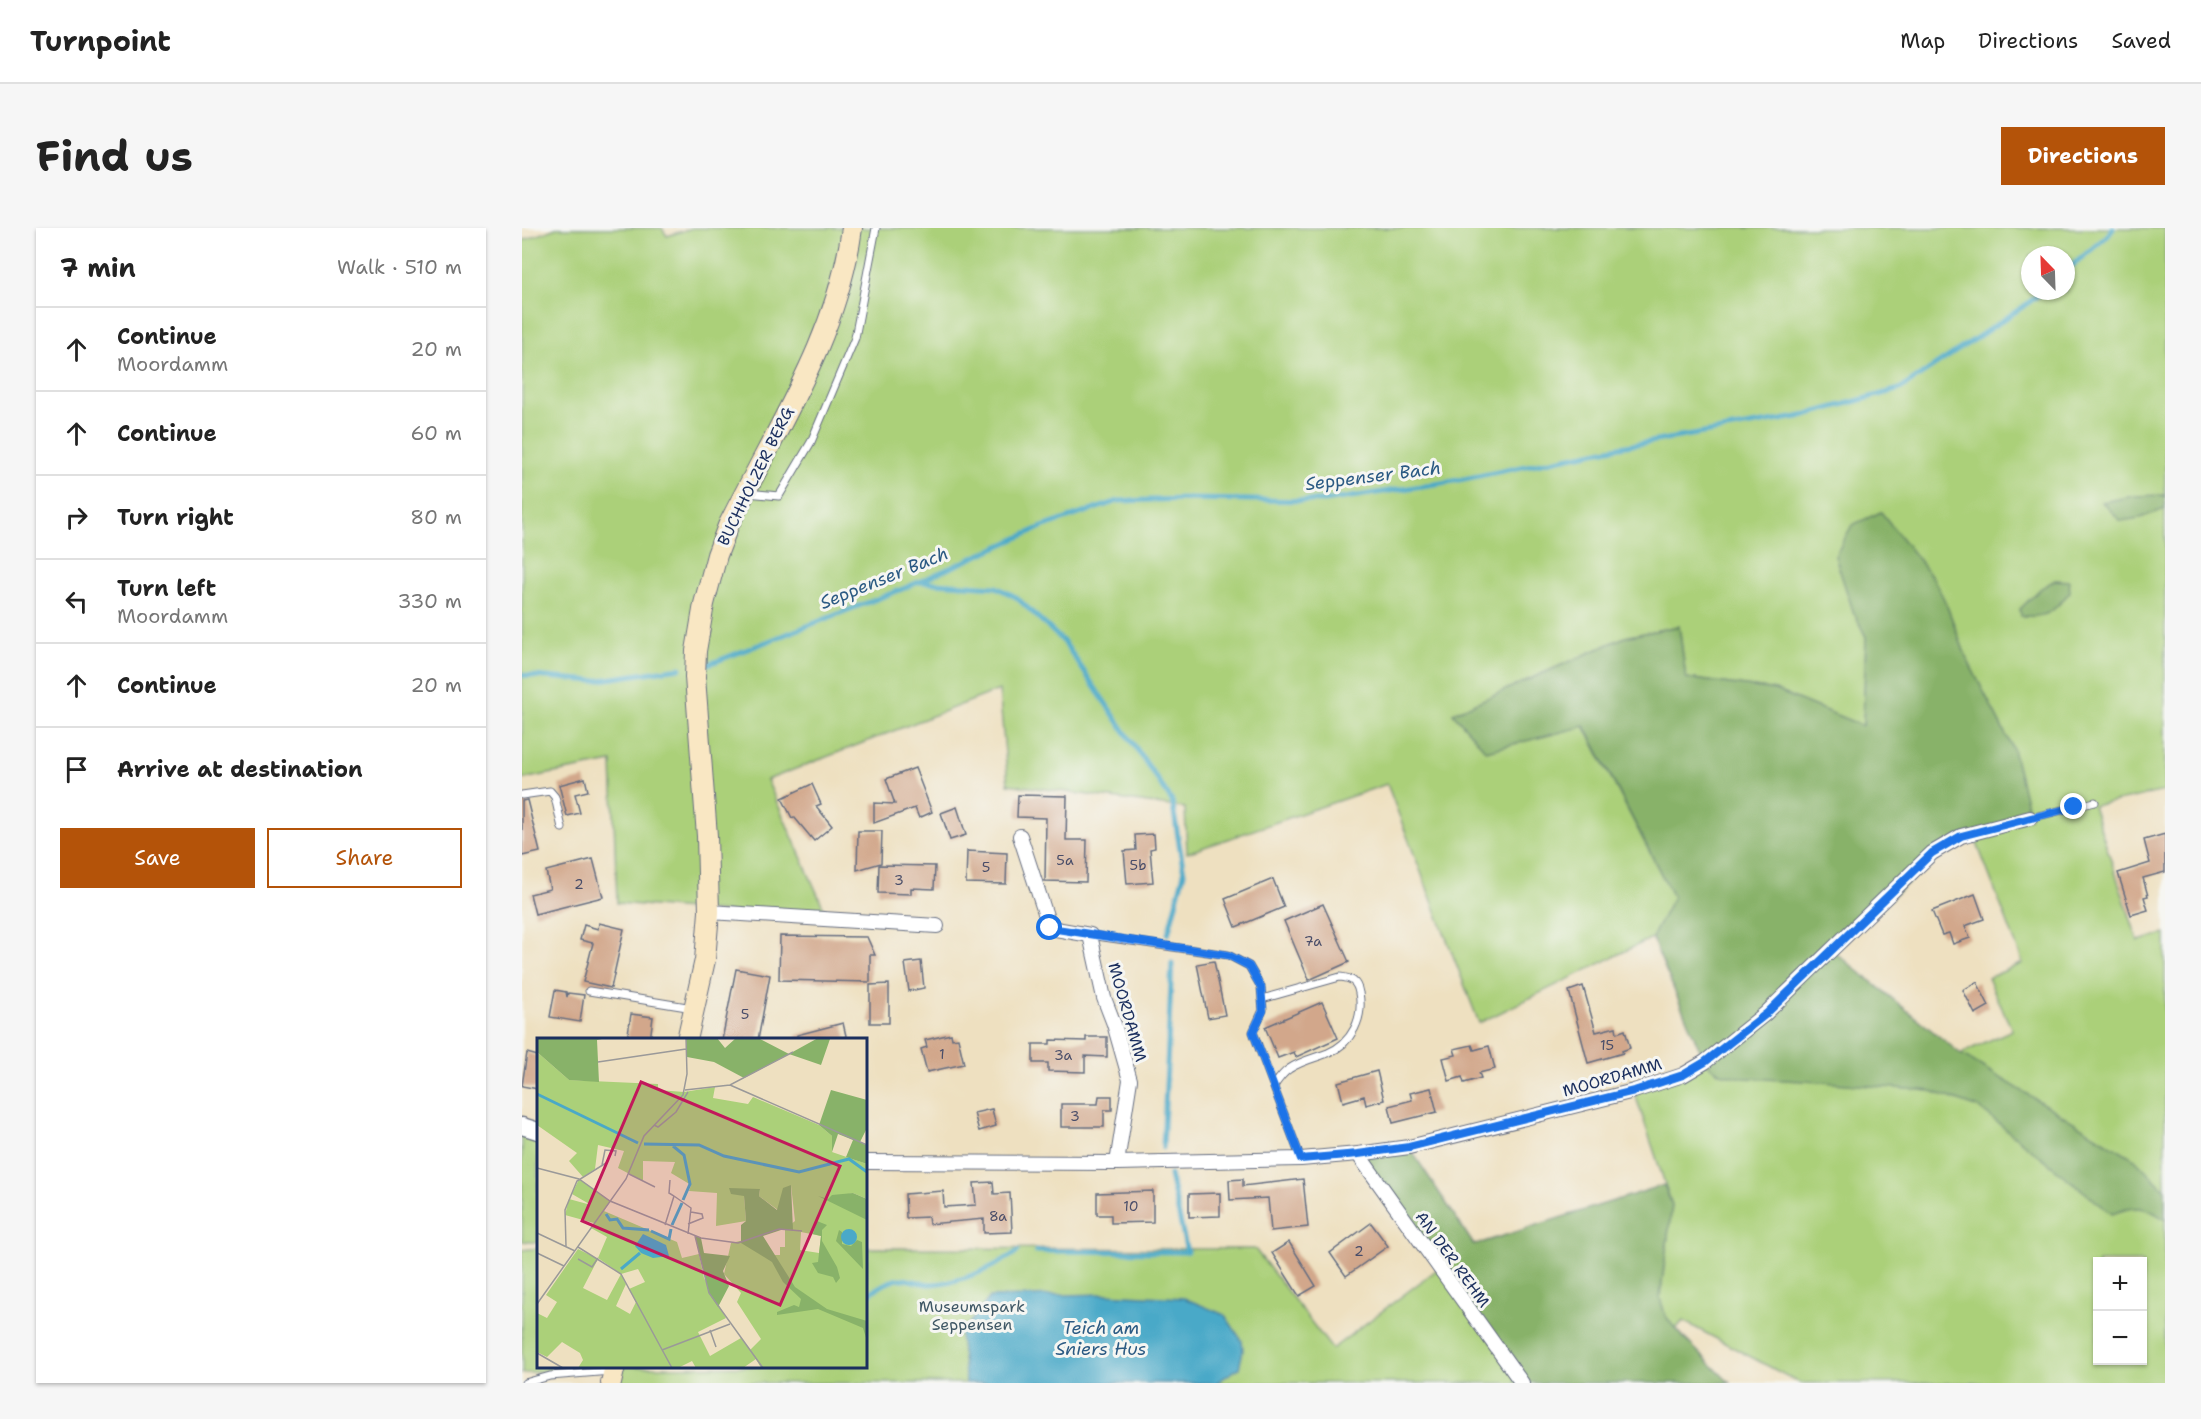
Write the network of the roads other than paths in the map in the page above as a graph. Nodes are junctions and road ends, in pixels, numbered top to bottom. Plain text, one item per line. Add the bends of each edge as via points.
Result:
1 (852, 228) edge
2 (876, 228) edge
3 (745, 493) junction
4 (522, 795) edge
5 (2096, 802) dead end
6 (2030, 818) joint
7 (562, 828) dead end
8 (1020, 836) dead end
9 (709, 912) junction
10 (937, 926) dead end
11 (1090, 935) junction
12 (589, 991) dead end
13 (1262, 999) junction
14 (694, 1008) junction
15 (687, 1038) edge
16 (1274, 1086) junction
17 (522, 1126) edge
18 (537, 1131) edge
19 (1358, 1154) junction
20 (1301, 1159) junction
21 (867, 1162) edge
22 (1117, 1162) junction
23 (613, 1373) edge
24 (525, 1383) edge
25 (1522, 1383) edge

1 - 3 main road, BUCHHOLZER BERG via 842,280 815,357
2 - 3 lane via 855,338 811,442 778,496
3 - 9 main road, BUCHHOLZER BERG via 717,555 696,651
4 - 7 lane via 550,791
5 - 6 lane
6 - 19 street, MOORDAMM via 1961,836 1932,853 1766,1014 1683,1075 1634,1091 1409,1147
8 - 11 street via 1050,928
9 - 10 street
9 - 14 main road, BUCHHOLZER BERG via 705,960
11 - 13 lane via 1228,955 1249,966 1261,987
11 - 22 street, MOORDAMM via 1104,998 1130,1080
12 - 14 lane
13 - 16 lane via 1263,1011 1253,1032
13 - 16 lane via 1340,977 1356,982 1361,1005 1356,1028 1342,1044 1288,1069
14 - 15 main road, BUCHHOLZER BERG
16 - 20 lane
17 - 18 street
19 - 20 street, MOORDAMM
19 - 25 street, AN DER REHM
20 - 22 street, MOORDAMM
21 - 22 street, MOORDAMM
23 - 24 lane via 550,1376

